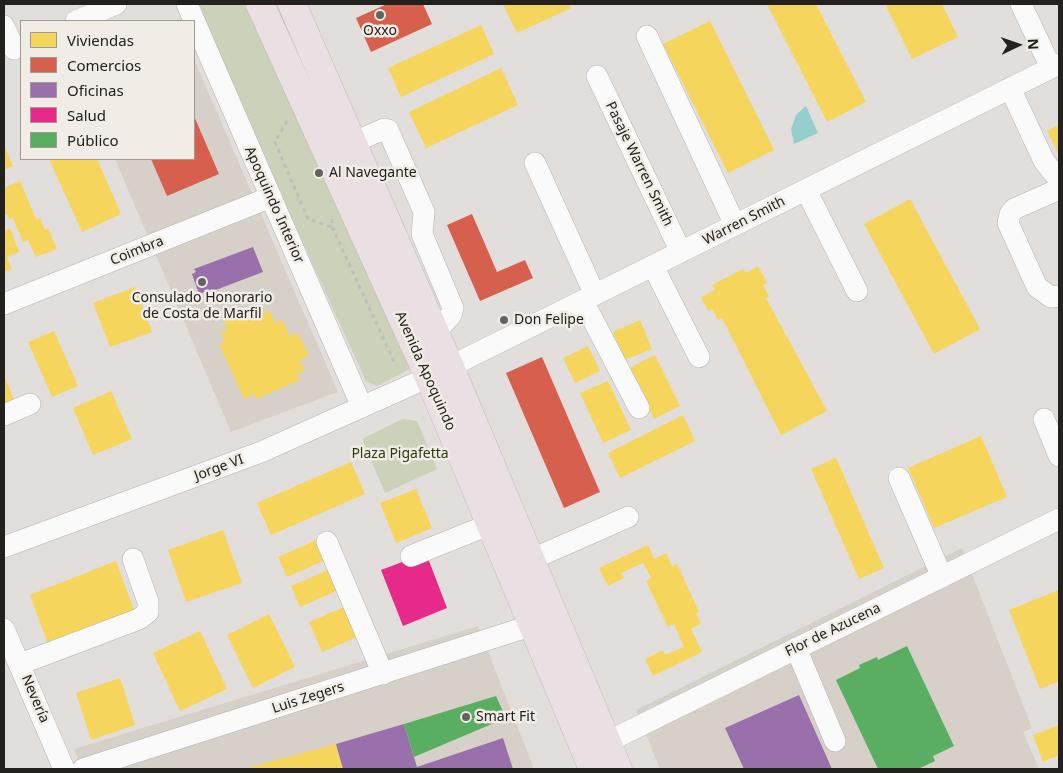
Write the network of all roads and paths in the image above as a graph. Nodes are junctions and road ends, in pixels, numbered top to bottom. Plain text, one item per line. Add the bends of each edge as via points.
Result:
1 (116, 4) edge
2 (187, 4) edge
3 (260, 4) edge
4 (292, 4) edge
5 (1021, 4) edge
6 (78, 20) edge
7 (194, 20) edge
8 (195, 22) edge
9 (4, 26) edge
10 (647, 36) dead end
11 (13, 49) edge
12 (1055, 66) edge
13 (597, 76) dead end
14 (1010, 88) junction
15 (287, 121) dead end
16 (352, 143) junction
17 (535, 164) dead end
18 (1059, 180) edge
19 (1059, 189) edge
20 (806, 190) junction
21 (271, 197) junction
22 (735, 225) junction
23 (422, 234) junction
24 (397, 246) junction
25 (681, 252) junction
26 (653, 266) junction
27 (858, 291) dead end
28 (1059, 296) edge
29 (589, 298) junction
30 (4, 304) edge
31 (435, 334) junction
32 (699, 358) dead end
33 (396, 366) dead end
34 (439, 372) junction
35 (30, 404) dead end
36 (362, 407) junction
37 (639, 408) dead end
38 (4, 415) edge
39 (1044, 419) dead end
40 (1059, 456) edge
41 (899, 478) dead end
42 (628, 517) dead end
43 (1059, 519) edge
44 (491, 524) junction
45 (327, 542) dead end
46 (4, 547) edge
47 (411, 556) dead end
48 (134, 559) dead end
49 (530, 560) junction
50 (942, 576) junction
51 (533, 625) junction
52 (4, 629) edge
53 (796, 648) junction
54 (20, 664) junction
55 (383, 674) junction
56 (835, 741) dead end
57 (607, 742) junction
58 (64, 769) edge
59 (82, 769) edge
60 (593, 769) edge
61 (618, 769) edge

1 - 6 street
2 - 7 street, Apoquindo Interior
3 - 34 main road, Avenida Apoquindo
4 - 16 main road, Avenida Apoquindo
5 - 12 street
8 - 21 street, Apoquindo Interior
9 - 11 street
10 - 22 street
12 - 14 street, Warren Smith
13 - 25 street, Pasaje Warren Smith
14 - 18 street via 1044,161
14 - 20 street, Warren Smith
15 - 33 path via 275,142 308,219 332,227
16 - 23 street via 388,130 424,212
16 - 24 main road, Avenida Apoquindo
17 - 29 street
19 - 28 street via 1014,209 1008,224 1037,287 1051,296
20 - 22 street, Warren Smith
20 - 27 street
21 - 30 street, Coimbra
21 - 36 street, Apoquindo Interior
22 - 25 street, Warren Smith
23 - 24 street
23 - 31 street via 452,308 451,315
24 - 31 main road, Avenida Apoquindo
25 - 26 street, Warren Smith
26 - 29 street, Warren Smith
26 - 32 street
29 - 34 street, Warren Smith
29 - 37 street
31 - 34 main road, Avenida Apoquindo
34 - 36 street, Jorge VI
34 - 44 main road, Avenida Apoquindo
34 - 49 main road, Avenida Apoquindo
35 - 38 street
36 - 46 street, Jorge VI via 261,452
39 - 40 street
41 - 50 street
42 - 49 street
43 - 50 street, Flor de Azucena
44 - 47 street
44 - 51 main road, Avenida Apoquindo
45 - 55 street
48 - 54 street via 148,602 148,612 139,619
49 - 57 main road, Avenida Apoquindo
50 - 53 street, Flor de Azucena
51 - 55 street, Luis Zegers
51 - 60 main road, Avenida Apoquindo
52 - 54 street, Nevería
53 - 56 street
53 - 57 street, Flor de Azucena
54 - 58 street, Nevería
55 - 59 street, Luis Zegers
57 - 61 main road, Avenida Apoquindo

